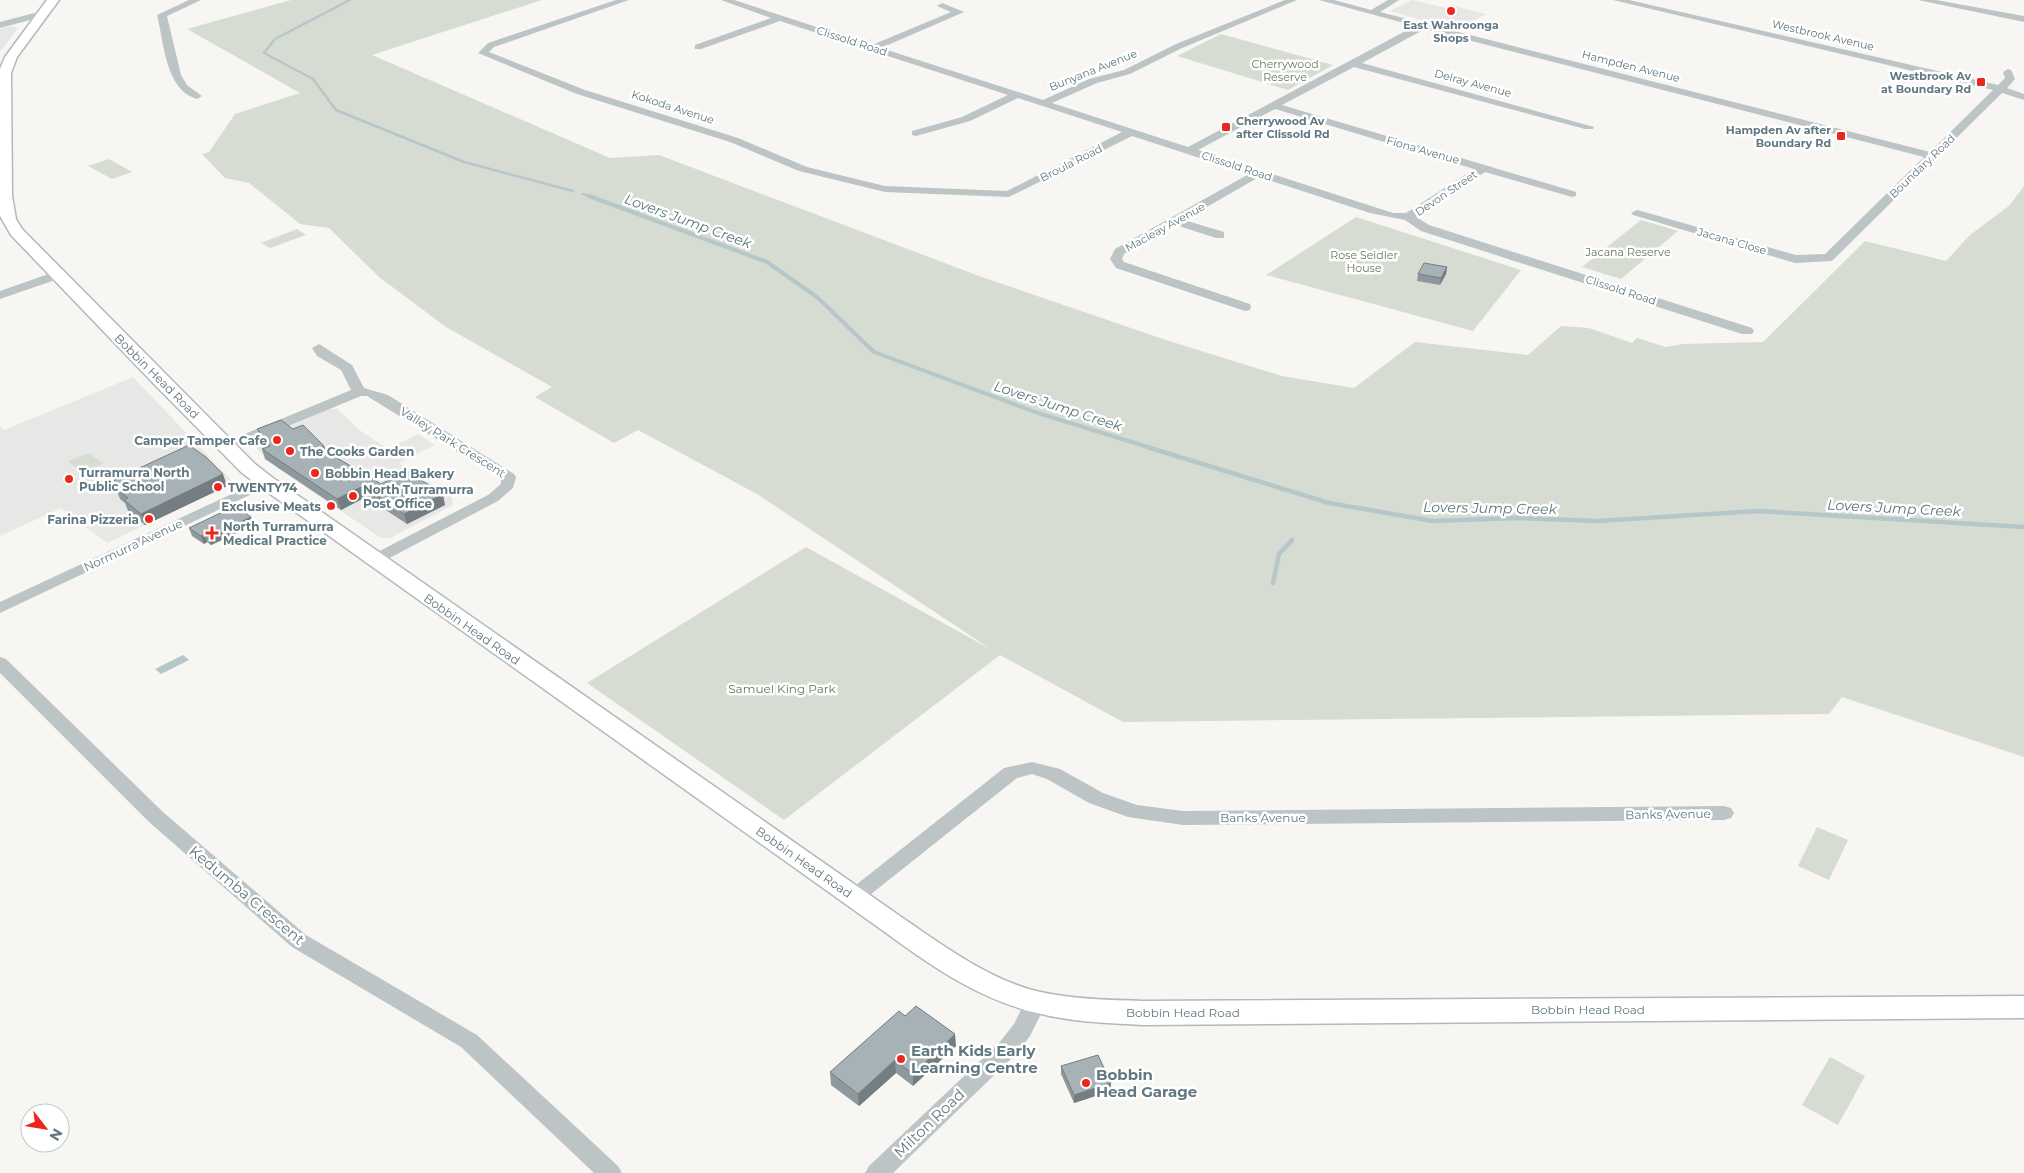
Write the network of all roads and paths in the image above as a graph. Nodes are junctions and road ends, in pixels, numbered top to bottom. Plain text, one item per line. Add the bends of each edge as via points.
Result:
1 (53, 0) edge
2 (197, 0) edge
3 (625, 0) edge
4 (725, 0) edge
5 (1293, 0) edge
6 (1323, 0) edge
7 (1396, 0) edge
8 (1616, 0) edge
9 (1922, 0) edge
10 (942, 6) dead end
11 (1372, 12) junction
12 (42, 14) junction
13 (780, 18) junction
14 (2024, 19) edge
15 (0, 25) edge
16 (1423, 26) junction
17 (698, 47) dead end
18 (872, 48) junction
19 (1352, 63) junction
20 (2008, 72) dead end
21 (2000, 89) junction
22 (1017, 94) junction
23 (196, 96) dead end
24 (2024, 97) edge
25 (1044, 103) junction
26 (2, 106) edge
27 (1274, 106) junction
28 (1589, 127) dead end
29 (1132, 132) junction
30 (916, 133) dead end
31 (1191, 150) junction
32 (1932, 156) junction
33 (1483, 168) junction
34 (1259, 173) junction
35 (1009, 194) joint
36 (1572, 194) dead end
37 (1636, 213) dead end
38 (1408, 217) junction
39 (1176, 221) junction
40 (1220, 235) dead end
41 (1828, 258) joint
42 (57, 275) junction
43 (0, 295) edge
44 (1245, 307) dead end
45 (1747, 331) dead end
46 (319, 348) dead end
47 (359, 392) junction
48 (228, 446) junction
49 (266, 482) junction
50 (374, 560) junction
51 (0, 608) edge
52 (0, 663) edge
53 (1724, 813) dead end
54 (854, 897) junction
55 (1036, 1002) junction
56 (2024, 1006) edge
57 (610, 1173) edge
58 (877, 1173) edge

1 - 12 main road, Bobbin Head Road
2 - 23 street via 162,16 176,75 183,87
3 - 35 street, Kokoda Avenue via 492,45 483,53 581,92 734,140 827,176 885,189
4 - 13 street, Clissold Road
5 - 25 street, Bunyana Avenue via 1179,46 1127,72 1093,81
6 - 11 street, Hampden Avenue
7 - 11 street
8 - 21 street, Westbrook Avenue
9 - 14 street
10 - 18 street via 958,12
11 - 16 street, Hampden Avenue
12 - 15 street
12 - 26 main road, Bobbin Head Road via 8,65
13 - 17 street
13 - 18 street, Clissold Road
16 - 19 street
16 - 32 street, Hampden Avenue
18 - 22 street, Clissold Road
19 - 27 street
19 - 28 street, Delray Avenue
20 - 21 street, Boundary Road via 2010,79
21 - 24 street, Westbrook Avenue
21 - 32 street, Boundary Road
22 - 25 street, Clissold Road
22 - 30 street via 966,119
25 - 29 street, Clissold Road
26 - 42 main road, Bobbin Head Road via 8,218 16,232
27 - 31 street
27 - 33 street, Fiona Avenue
29 - 31 street, Clissold Road
29 - 35 street, Broula Road
31 - 34 street, Clissold Road
32 - 41 street, Boundary Road
33 - 36 street, Fiona Avenue
33 - 38 street, Devon Street
34 - 38 street, Clissold Road via 1392,216
34 - 39 street, Macleay Avenue
37 - 41 street, Jacana Close via 1795,259
38 - 45 street, Clissold Road via 1425,228
39 - 40 street
39 - 44 street, Macleay Avenue via 1119,252 1116,259 1120,265
42 - 43 street
42 - 48 main road, Bobbin Head Road
46 - 47 street via 347,368
47 - 48 street
47 - 50 street, Valley Park Crescent via 383,398 509,477 508,485 493,498
48 - 49 main road, Bobbin Head Road
49 - 50 main road, Bobbin Head Road
49 - 51 street, Normurra Avenue
50 - 54 main road, Bobbin Head Road
52 - 57 street, Kedumba Crescent via 156,817 299,942 469,1041
53 - 54 street, Banks Avenue via 1183,818 1135,812 1096,798 1053,774 1032,768 1011,773
54 - 55 main road, Bobbin Head Road via 971,976
55 - 56 main road, Bobbin Head Road via 1143,1013
55 - 58 street, Milton Road via 1022,1030 1007,1048

